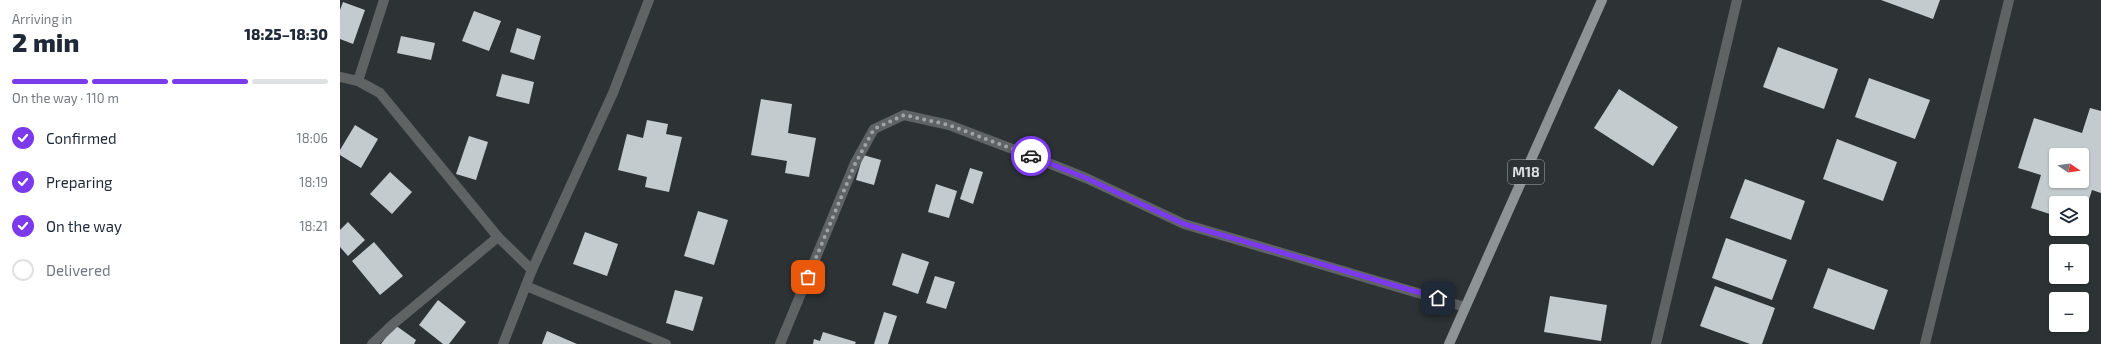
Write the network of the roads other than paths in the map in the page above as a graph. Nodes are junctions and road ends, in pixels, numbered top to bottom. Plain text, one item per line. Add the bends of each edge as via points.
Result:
1 (384, 0) edge
2 (649, 0) edge
3 (1602, 0) edge
4 (1738, 0) edge
5 (2009, 0) edge
6 (340, 77) edge
7 (358, 81) junction
8 (498, 237) junction
9 (532, 270) junction
10 (526, 286) junction
11 (1465, 307) junction
12 (372, 344) edge
13 (503, 344) edge
14 (666, 344) edge
15 (780, 344) edge
16 (1449, 344) edge
17 (1656, 344) edge
18 (1925, 344) edge

1 - 7 street
2 - 9 street via 613,93
3 - 11 main road, M18
4 - 17 street
5 - 18 street
6 - 7 street
7 - 8 street via 380,92
8 - 9 street
8 - 12 street
9 - 10 street
10 - 13 street
10 - 14 street
11 - 15 street via 1184,224 1086,178 1018,151 949,125 904,115 874,129 855,164
11 - 16 main road, M18

